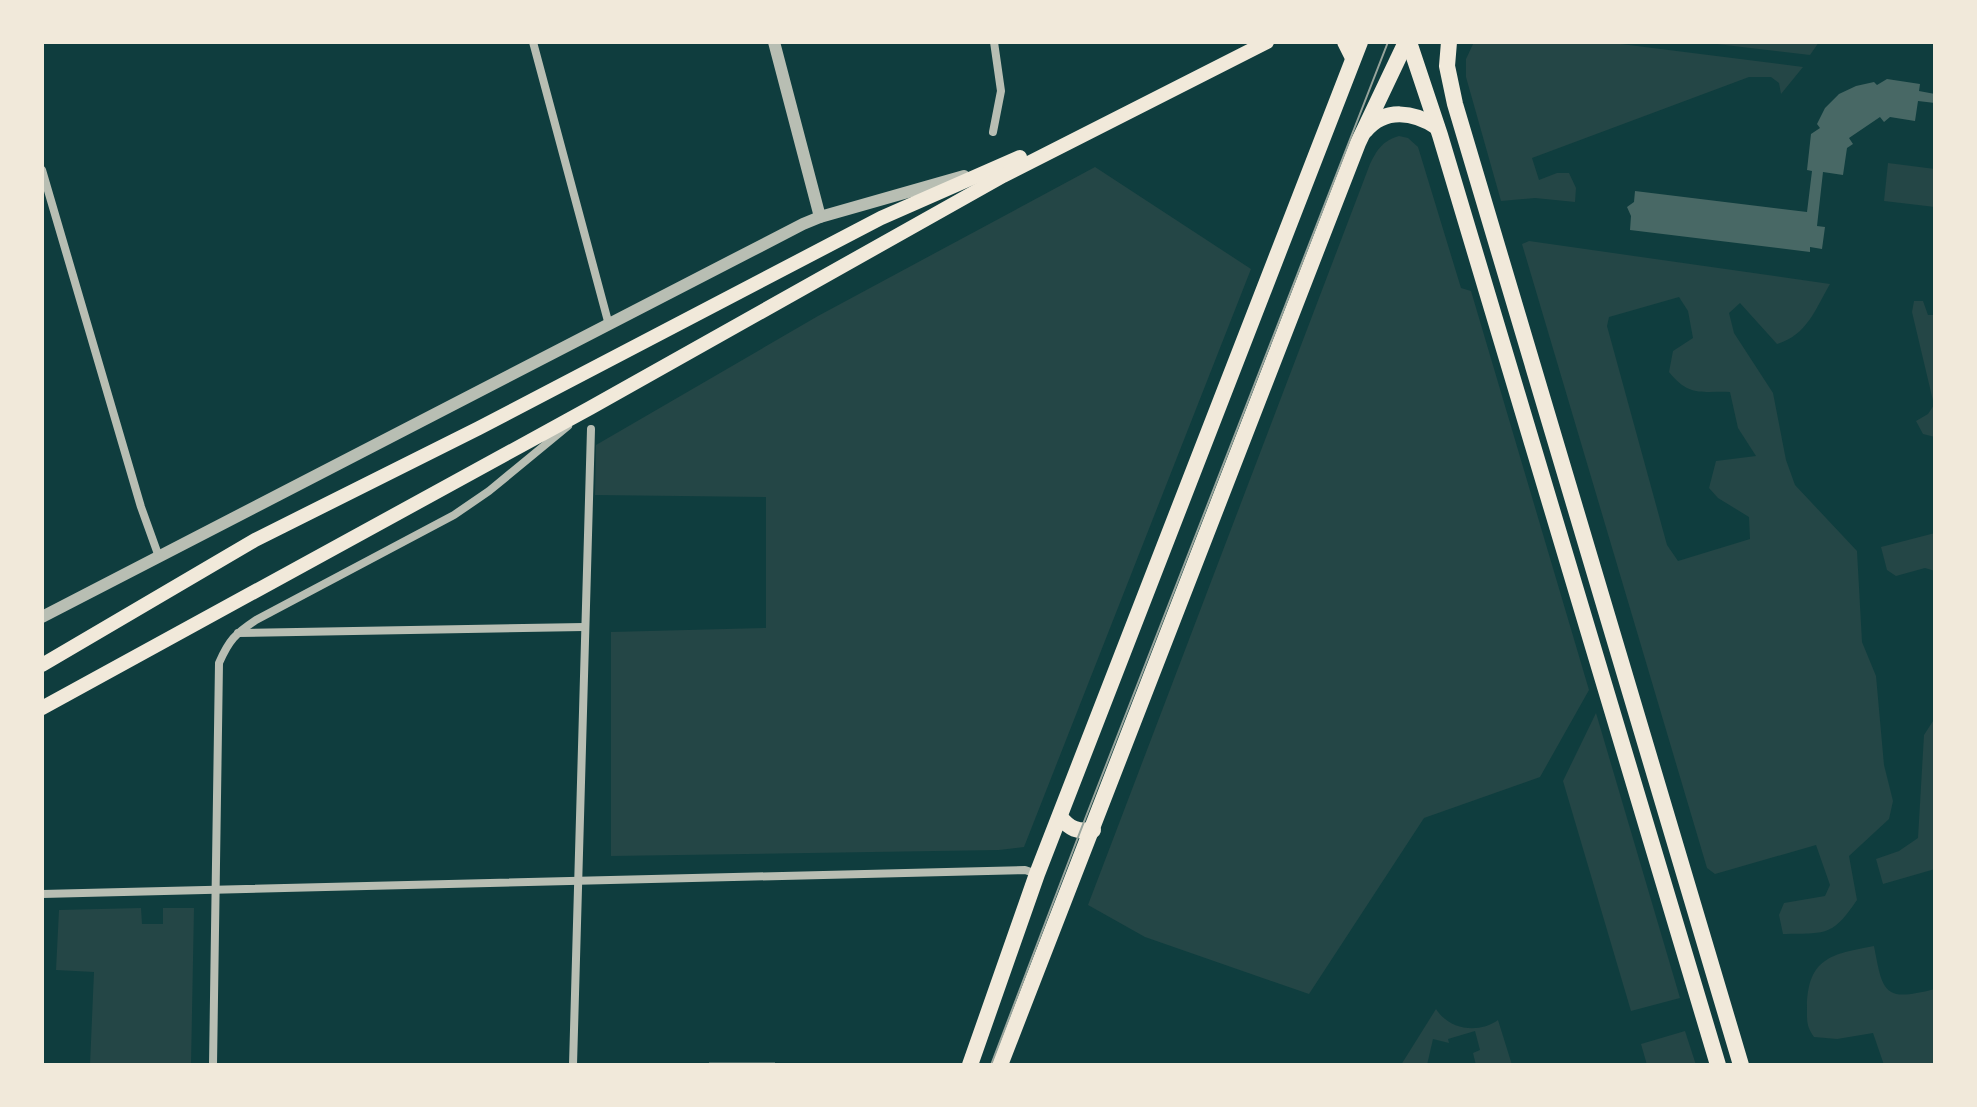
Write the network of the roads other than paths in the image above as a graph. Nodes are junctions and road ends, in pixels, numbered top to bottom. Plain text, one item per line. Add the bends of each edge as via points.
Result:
1 (533, 42) edge
2 (774, 42) edge
3 (994, 42) edge
4 (1251, 42) edge
5 (1267, 42) edge
6 (1344, 42) edge
7 (1360, 42) edge
8 (1407, 42) edge
9 (1449, 42) edge
10 (1353, 60) junction
11 (1437, 127) junction
12 (993, 132) dead end
13 (1358, 143) junction
14 (1002, 166) junction
15 (42, 170) edge
16 (820, 217) junction
17 (609, 325) junction
18 (590, 408) junction
19 (591, 429) dead end
20 (159, 557) junction
21 (42, 617) edge
22 (584, 627) junction
23 (237, 633) junction
24 (42, 665) edge
25 (42, 708) edge
26 (1060, 817) junction
27 (1093, 830) junction
28 (1037, 874) junction
29 (577, 880) junction
30 (216, 890) junction
31 (42, 894) edge
32 (213, 1065) edge
33 (573, 1065) edge
34 (970, 1065) edge
35 (1000, 1065) edge
36 (1718, 1065) edge
37 (1741, 1065) edge

1 - 17 street
2 - 16 street
3 - 12 street via 1001,91
4 - 14 main road
5 - 18 main road via 1003,176
6 - 10 main road
7 - 10 main road
8 - 11 main road
8 - 13 main road
9 - 37 main road via 1447,66 1455,104
10 - 26 main road
11 - 13 main road via 1403,113 1384,116
11 - 36 main road
13 - 27 main road
14 - 16 street
14 - 24 main road via 881,218 255,540
15 - 20 street
16 - 17 street
17 - 20 street
18 - 23 street via 454,515
18 - 25 main road
19 - 22 street
20 - 21 street
22 - 23 street
22 - 29 street
23 - 30 street via 219,663
26 - 27 main road via 1080,832
26 - 28 main road
27 - 35 main road
28 - 29 street via 1025,870
28 - 34 main road
29 - 30 street
29 - 33 street
30 - 31 street
30 - 32 street

